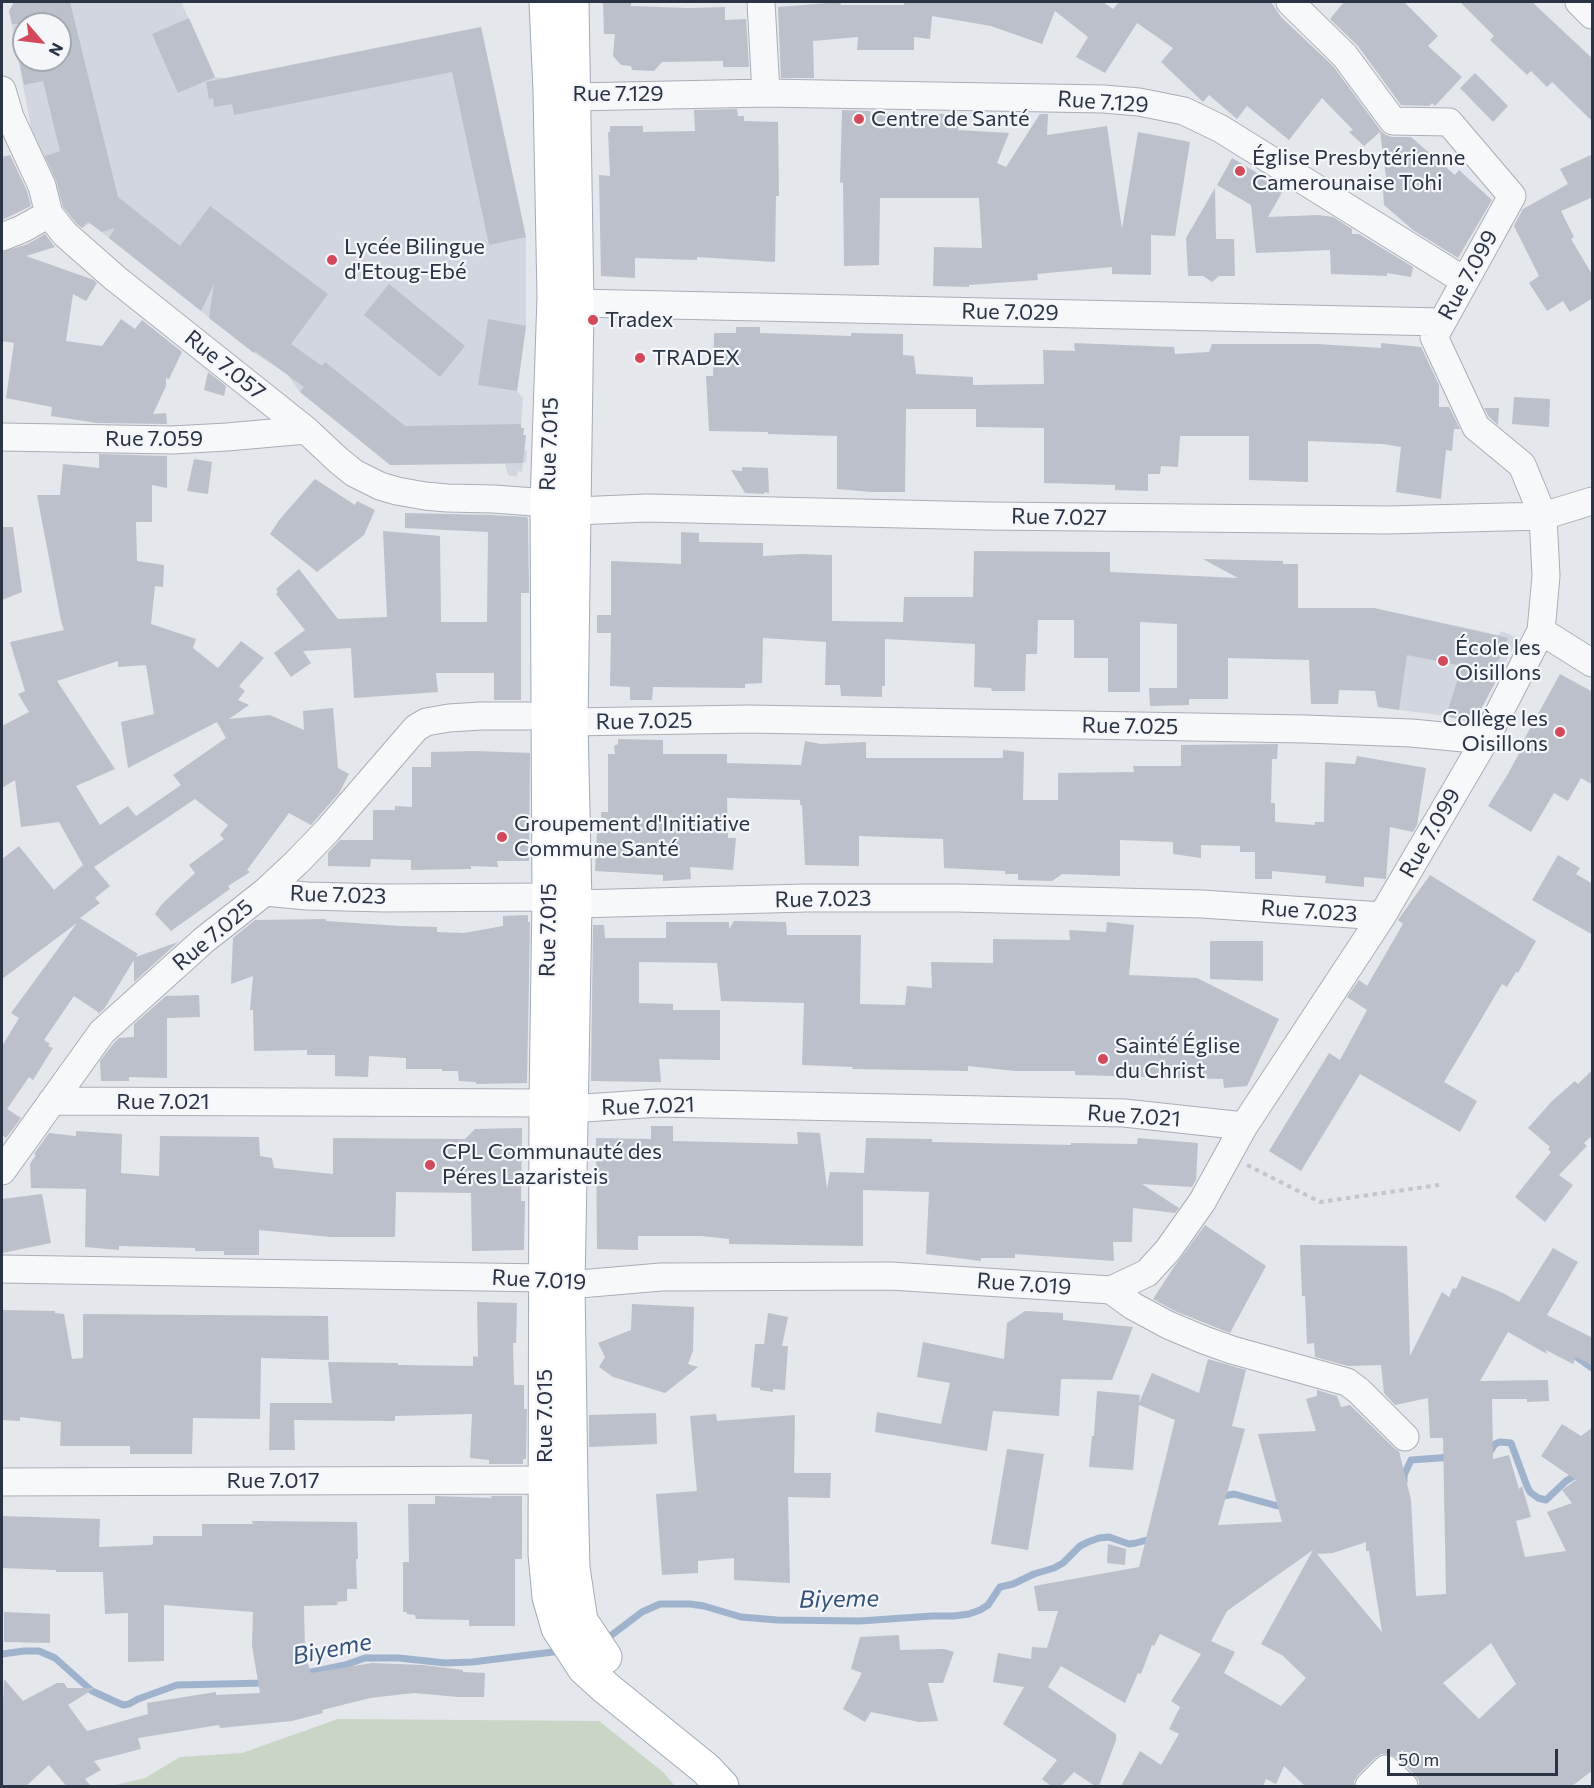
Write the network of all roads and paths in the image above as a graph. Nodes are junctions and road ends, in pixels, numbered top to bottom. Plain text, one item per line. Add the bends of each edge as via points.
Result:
1 (546, 2) edge
2 (573, 2) edge
3 (761, 2) edge
4 (1290, 2) edge
5 (1579, 2) edge
6 (1593, 15) edge
7 (2, 90) edge
8 (766, 93) junction
9 (562, 94) junction
10 (49, 214) junction
11 (2, 237) edge
12 (1465, 281) junction
13 (566, 300) junction
14 (1442, 322) junction
15 (306, 430) junction
16 (2, 437) edge
17 (1593, 501) edge
18 (561, 507) junction
19 (1543, 516) junction
20 (1540, 631) junction
21 (1593, 663) edge
22 (560, 719) junction
23 (1485, 740) junction
24 (265, 892) junction
25 (562, 901) junction
26 (1382, 915) junction
27 (52, 1101) junction
28 (558, 1106) junction
29 (1244, 1126) junction
30 (1228, 1155) junction
31 (2, 1170) edge
32 (1439, 1185) dead end
33 (2, 1269) edge
34 (557, 1281) junction
35 (1111, 1290) junction
36 (1405, 1437) dead end
37 (2, 1482) edge
38 (558, 1483) junction
39 (596, 1664) junction
40 (722, 1786) edge
41 (748, 1786) edge
42 (1369, 1786) edge
43 (1404, 1786) edge

1 - 9 main road, Rue 7.015
2 - 9 main road, Rue 7.015
3 - 8 street
4 - 12 street, Rue 7.099 via 1345,56 1393,121 1449,122 1512,196
5 - 6 street
7 - 10 street, Rue 7.057 via 42,186
8 - 9 street, Rue 7.129
8 - 12 street, Rue 7.129 via 1104,99 1184,111 1221,129
9 - 13 main road, Rue 7.015
10 - 11 street
10 - 15 street, Rue 7.057 via 65,234 115,278
12 - 14 street, Rue 7.099
13 - 14 street, Rue 7.029
13 - 18 main road, Rue 7.015
14 - 19 street, Rue 7.099 via 1434,337 1476,427 1521,465
15 - 16 street, Rue 7.059 via 172,440
15 - 18 street, Rue 7.057 via 354,473 380,486 425,496
17 - 19 street
18 - 19 street, Rue 7.027 via 1388,520
18 - 22 main road, Rue 7.015
19 - 20 street, Rue 7.099 via 1546,576
20 - 21 street
20 - 23 street, Rue 7.099
22 - 23 street, Rue 7.025 via 1305,729
22 - 24 street, Rue 7.025 via 482,716 426,722 416,728 327,831
22 - 25 main road, Rue 7.015
23 - 26 street, Rue 7.099
24 - 25 street, Rue 7.023
24 - 27 street, Rue 7.025 via 204,940 102,1032
25 - 26 street, Rue 7.023 via 958,898 1202,904
25 - 28 main road, Rue 7.015
26 - 29 street, Rue 7.099
27 - 28 street, Rue 7.021
27 - 31 street, Rue 7.025
28 - 29 street, Rue 7.021 via 659,1103 1125,1113
28 - 34 main road, Rue 7.015
29 - 30 street, Rue 7.099
30 - 32 path via 1320,1202
30 - 35 street, Rue 7.099 via 1202,1202 1168,1250 1147,1273
33 - 34 street, Rue 7.019
34 - 35 street, Rue 7.019 via 891,1276
34 - 38 main road, Rue 7.015
35 - 36 street via 1168,1325 1204,1340 1347,1382
37 - 38 street, Rue 7.017
38 - 39 main road, Rue 7.015 via 573,1568 570,1624
39 - 40 main road, Rue 7.015 via 606,1688
39 - 41 main road, Rue 7.015 via 729,1765
42 - 43 street via 1386,1769

